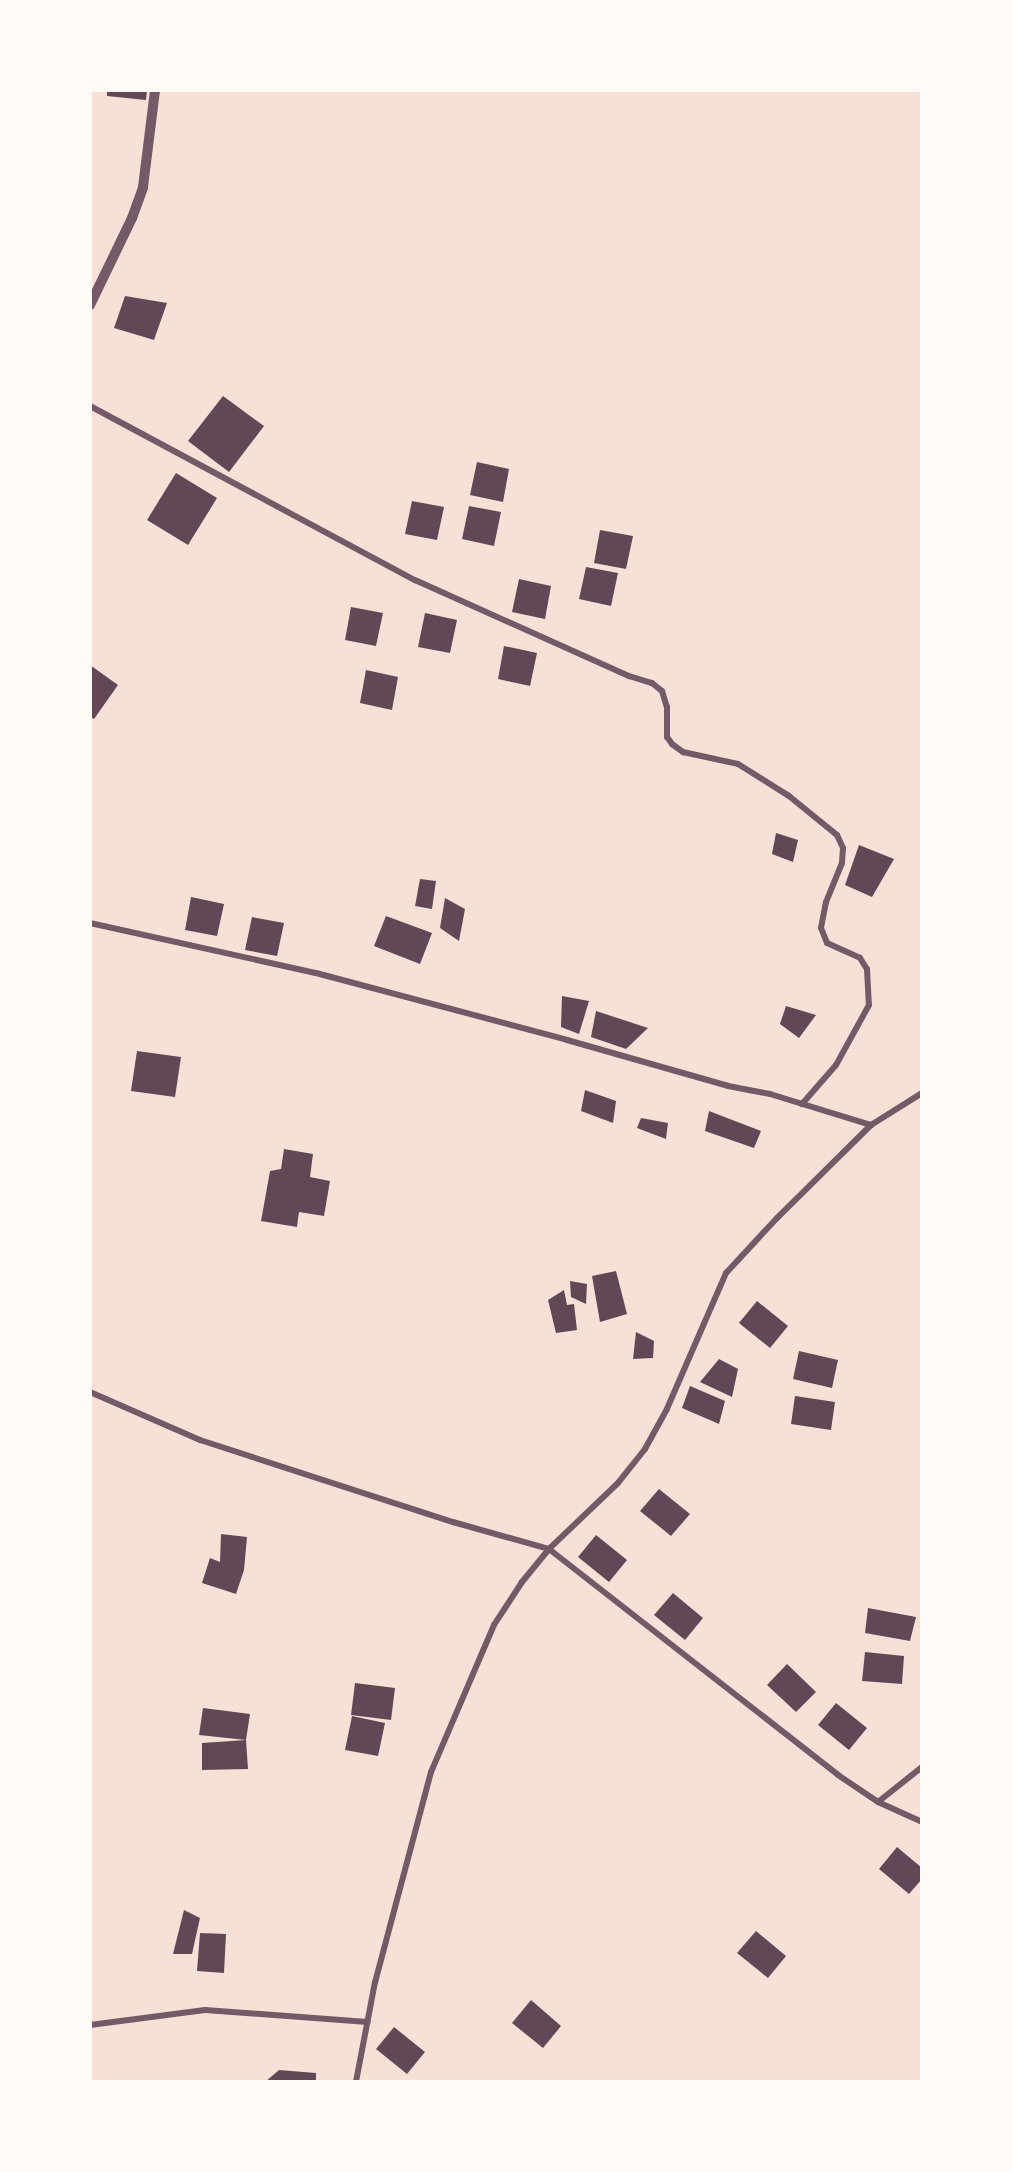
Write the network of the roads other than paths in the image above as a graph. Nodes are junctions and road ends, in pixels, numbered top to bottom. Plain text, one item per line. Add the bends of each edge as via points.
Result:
1 (155, 90) edge
2 (90, 305) edge
3 (90, 406) edge
4 (90, 923) edge
5 (922, 1093) edge
6 (802, 1104) junction
7 (871, 1125) junction
8 (90, 1392) edge
9 (549, 1549) junction
10 (922, 1767) edge
11 (878, 1802) junction
12 (922, 1822) edge
13 (368, 2022) junction
14 (90, 2025) edge
15 (356, 2082) edge

1 - 2 street via 143,187
3 - 6 street via 415,580 652,683 662,691 667,707 667,737 672,744 689,753 738,764 789,796 837,835 843,848 842,863 826,902 821,928 827,943 860,958 867,969 869,1005 836,1065
4 - 6 street via 316,973
5 - 7 street
6 - 7 street
7 - 9 street via 726,1273 667,1409 645,1449 618,1483
8 - 9 street via 200,1440
9 - 11 street via 799,1746
9 - 13 street via 495,1625 431,1772
10 - 11 street
11 - 12 street
13 - 14 street via 205,2010
13 - 15 street

